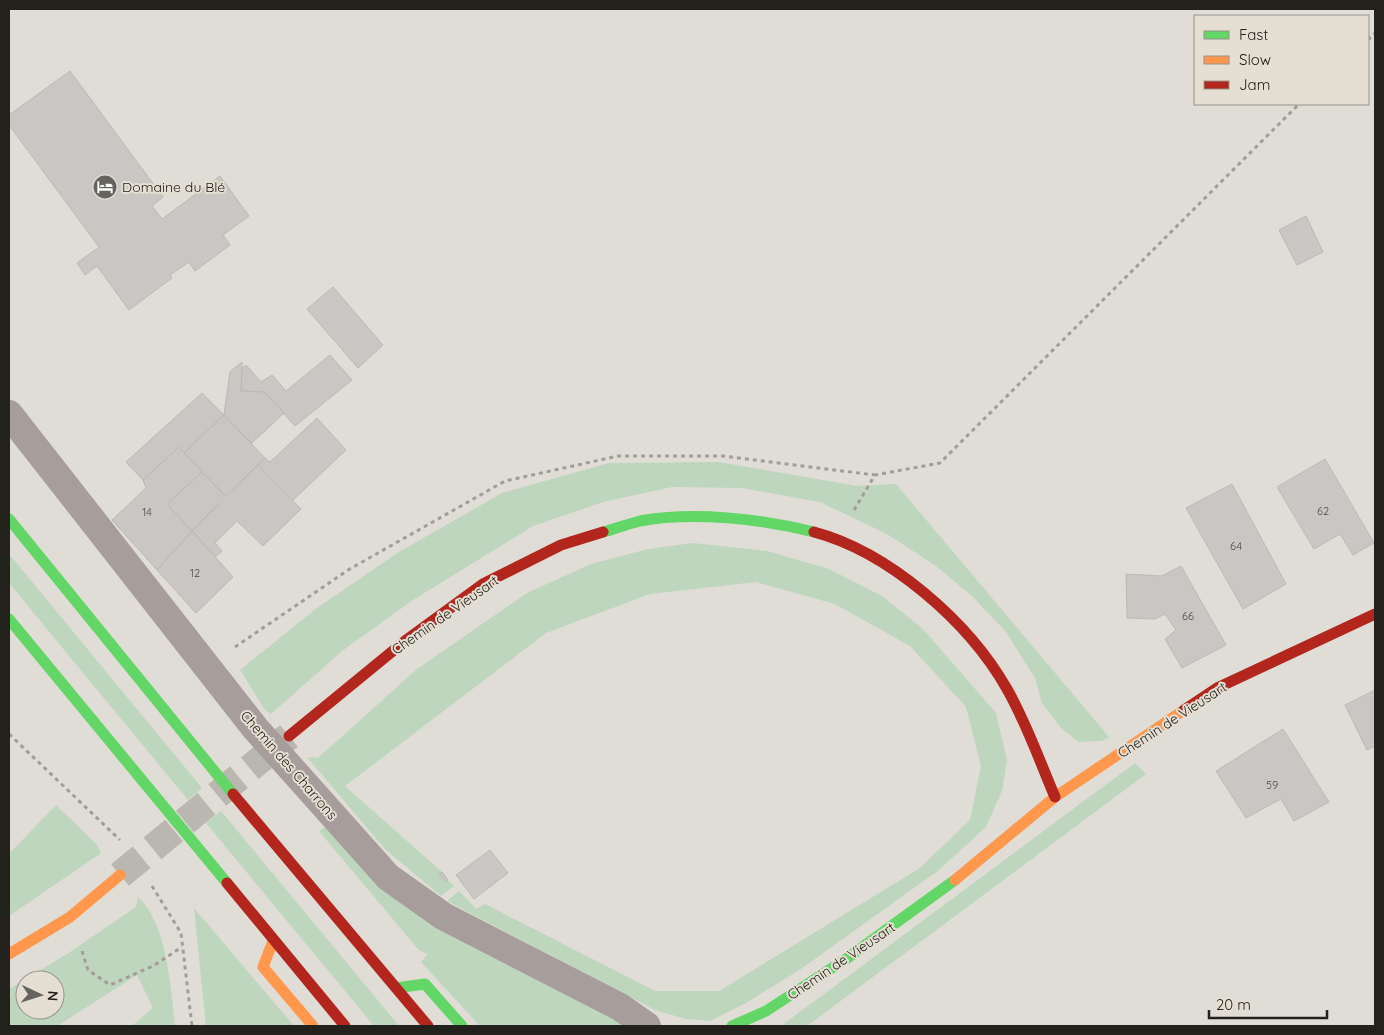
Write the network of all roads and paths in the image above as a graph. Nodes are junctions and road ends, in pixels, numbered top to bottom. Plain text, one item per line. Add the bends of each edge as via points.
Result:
1 (1298, 105) edge
2 (9, 414) edge
3 (875, 475) junction
4 (9, 519) edge
5 (836, 538) junction
6 (1375, 614) edge
7 (9, 619) edge
8 (209, 670) junction
9 (9, 734) edge
10 (289, 736) tunnel mouth
11 (1055, 797) junction
12 (75, 798) dead end
13 (120, 876) tunnel mouth
14 (70, 917) junction
15 (273, 941) junction
16 (183, 946) dead end
17 (9, 954) edge
18 (396, 988) junction
19 (189, 995) dead end
20 (766, 1011) junction
21 (192, 1026) edge
22 (313, 1026) edge
23 (345, 1026) edge
24 (428, 1026) edge
25 (462, 1026) edge
26 (647, 1026) edge
27 (732, 1026) edge
28 (755, 1026) edge

1 - 3 path via 940,463
2 - 8 street, Chemin des Charrons
3 - 5 path
3 - 8 path via 723,456 618,456 505,481 348,570 239,643
4 - 18 main road via 208,766
5 - 10 main road, Chemin de Vieusart via 773,522 700,517 640,521 561,545 483,584 405,641
5 - 11 main road, Chemin de Vieusart via 905,577 959,623 1007,689
6 - 11 main road, Chemin de Vieusart via 1217,688
7 - 15 main road
8 - 26 street, Chemin des Charrons via 291,770 388,877 443,916 620,1007
9 - 12 path
11 - 20 main road, Chemin de Vieusart via 944,889
13 - 14 main road
14 - 16 path via 88,970 110,985 153,966
14 - 17 main road
15 - 22 main road via 263,968
15 - 23 main road
18 - 24 main road
18 - 25 main road via 425,984
19 - 21 path
20 - 27 main road, Chemin de Vieusart
20 - 28 main road, Chemin de Vieusart

